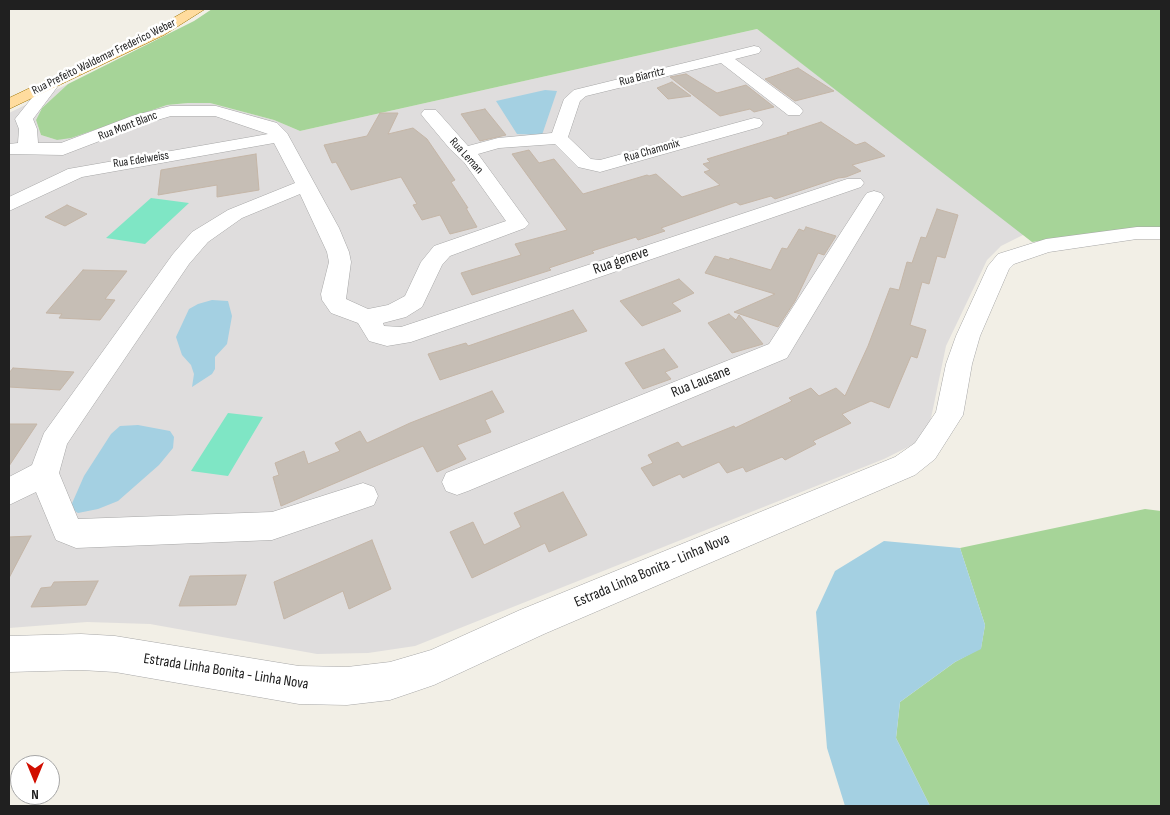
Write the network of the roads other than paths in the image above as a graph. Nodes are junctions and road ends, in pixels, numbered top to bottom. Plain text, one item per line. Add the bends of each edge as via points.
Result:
1 (198, 9) edge
2 (754, 50) dead end
3 (724, 58) junction
4 (53, 82) junction
5 (9, 104) edge
6 (794, 111) dead end
7 (430, 114) dead end
8 (16, 121) edge
9 (754, 123) dead end
10 (280, 137) junction
11 (559, 138) junction
12 (9, 149) edge
13 (34, 150) junction
14 (465, 152) junction
15 (305, 186) junction
16 (864, 190) joint
17 (811, 198) junction
18 (9, 205) edge
19 (848, 212) junction
20 (1161, 232) edge
21 (368, 317) junction
22 (44, 473) junction
23 (457, 482) dead end
24 (9, 492) edge
25 (363, 496) dead end
26 (9, 654) edge

1 - 4 main road, Rua Prefeito Waldemar Frederico Weber via 159,32
2 - 3 street, Rua Biarritz
3 - 6 street
3 - 11 street, Rua Biarritz via 580,93 572,98
4 - 5 main road, Rua Prefeito Waldemar Frederico Weber
4 - 8 street
7 - 14 street, Rua Leman
8 - 13 street via 28,129 26,142
9 - 11 street, Rua Chamonix via 600,166 585,163
10 - 13 street, Rua Mont Blanc via 261,122 216,111 187,109 156,114 76,146
10 - 15 street, Rua Mont Blanc
10 - 18 street, Rua Edelweiss via 75,173
11 - 14 street via 498,143
12 - 13 street, Rua Mont Blanc
14 - 21 street, Rua Leman via 518,223 442,251 432,262 414,301 389,314
15 - 21 street, Rua Mont Blanc via 338,252 340,262 334,300 340,307
15 - 22 street via 235,214 212,228 181,259 71,414 54,441
16 - 17 street, Rua geneve
16 - 19 street, Rua Lausane
17 - 19 street
17 - 21 street, Rua geneve via 402,336 387,338 378,335
19 - 23 street, Rua Lausane via 778,351
20 - 26 street, Estrada Linha Bonita - Linha Nova via 1046,246 1006,258 999,266 968,336 949,414 925,451 905,466 532,622 434,667 390,681 347,686 299,685 115,654
22 - 24 street
22 - 25 street via 67,530 76,534 272,526

